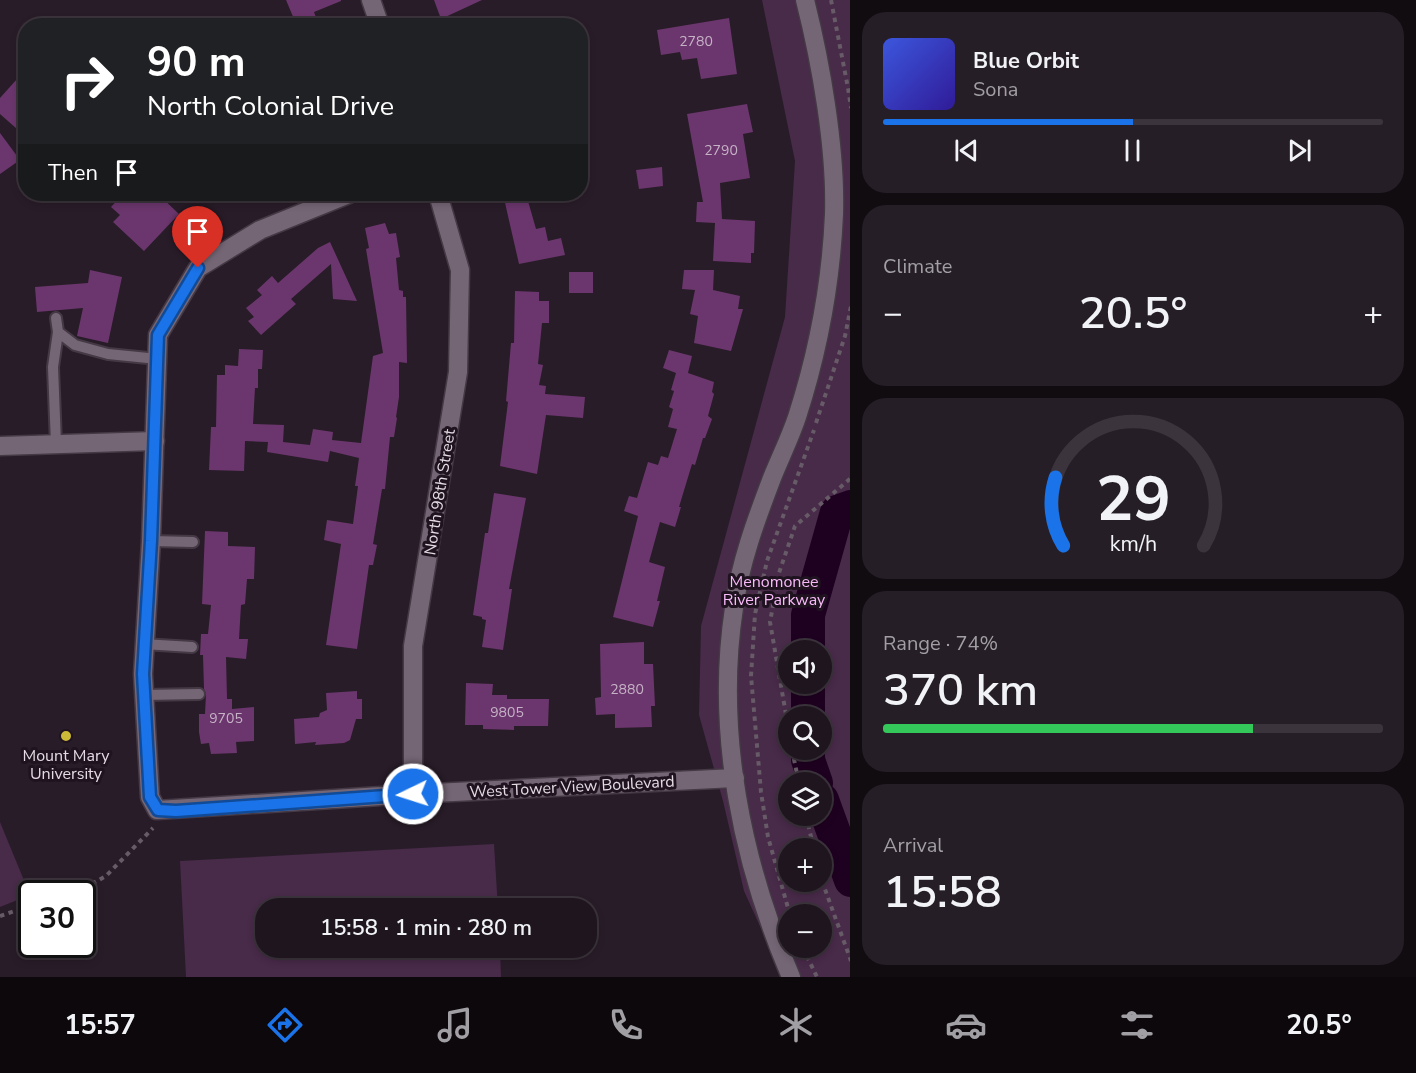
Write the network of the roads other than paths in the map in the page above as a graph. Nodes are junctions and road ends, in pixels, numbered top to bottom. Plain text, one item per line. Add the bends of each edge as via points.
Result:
1 (371, 0) edge
2 (805, 0) edge
3 (377, 18) edge
4 (332, 201) edge
5 (440, 201) edge
6 (56, 318) dead end
7 (58, 332) junction
8 (158, 359) junction
9 (155, 441) junction
10 (56, 444) junction
11 (0, 446) edge
12 (151, 541) junction
13 (193, 542) dead end
14 (143, 644) junction
15 (192, 646) dead end
16 (199, 694) dead end
17 (144, 695) junction
18 (735, 778) junction
19 (413, 794) junction
20 (791, 977) edge

1 - 3 street
2 - 18 street via 831,157 831,256 815,353 796,419 747,548 734,607 728,665
4 - 8 street via 260,230 198,268 158,335
5 - 19 street, North 98th Street via 460,270 459,372 413,646
6 - 7 lane
7 - 8 lane via 75,345 108,354
7 - 10 lane via 53,368
8 - 9 street
9 - 10 street
9 - 12 street
10 - 11 street
12 - 13 lane
12 - 14 street
14 - 15 lane
14 - 17 street
16 - 17 lane
17 - 19 street, West Tower View Boulevard via 150,797 158,810
18 - 19 street, West Tower View Boulevard
18 - 20 street via 756,882

